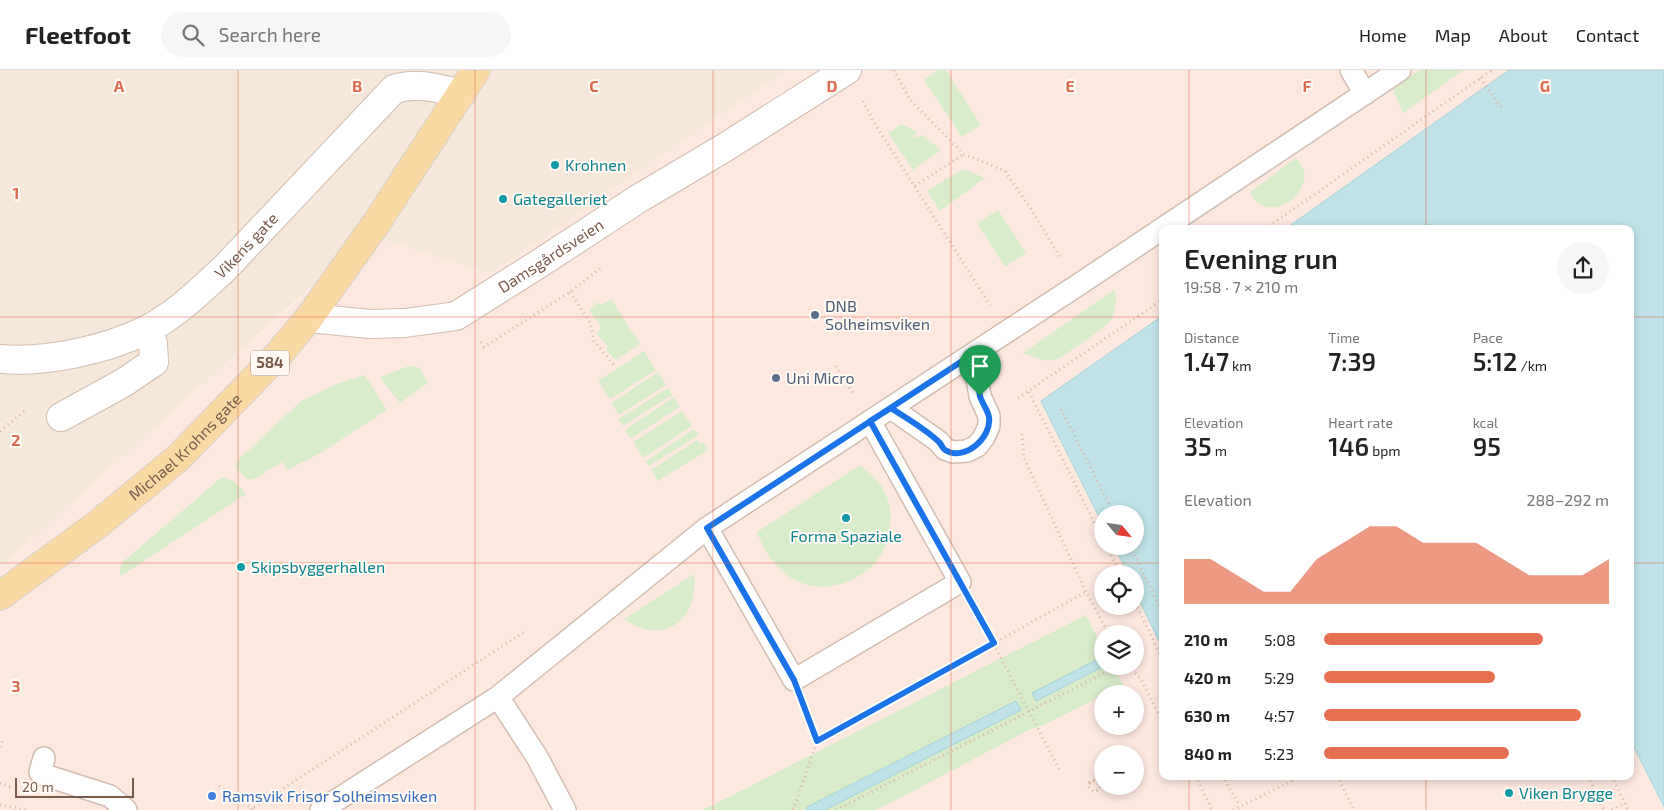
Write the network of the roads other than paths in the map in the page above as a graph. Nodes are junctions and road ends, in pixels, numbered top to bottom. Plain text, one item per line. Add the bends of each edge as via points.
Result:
1 (476, 70) edge
2 (847, 70) edge
3 (1351, 70) edge
4 (1400, 70) edge
5 (461, 94) junction
6 (1365, 94) junction
7 (1167, 225) edge
8 (1159, 231) edge
9 (309, 318) junction
10 (146, 330) junction
11 (973, 354) junction
12 (0, 360) edge
13 (891, 408) junction
14 (61, 417) dead end
15 (870, 421) junction
16 (707, 528) junction
17 (0, 596) edge
18 (498, 697) junction
19 (44, 758) dead end
20 (126, 810) edge
21 (321, 810) edge
22 (565, 810) edge

1 - 5 main road, Michael Krohns gate / 584
2 - 9 street, Damsgårdsveien via 456,316 370,324
3 - 6 lane
4 - 6 lane
5 - 9 main road, Michael Krohns gate / 584
5 - 10 street, Vikens gate via 428,85 394,89 225,268 199,293
6 - 7 lane
8 - 11 lane
9 - 17 main road, Michael Krohns gate / 584 via 277,356 178,458 98,524
10 - 12 street, Vikens gate via 104,346 58,356
10 - 14 street via 152,343 154,362
11 - 13 lane
11 - 13 lane via 980,396 989,416 989,426 977,446 967,451 945,449
13 - 15 lane
15 - 16 lane
15 - 16 lane via 960,582 794,680
16 - 18 lane
18 - 21 lane
18 - 22 lane via 537,757
19 - 20 lane via 41,774 110,796

